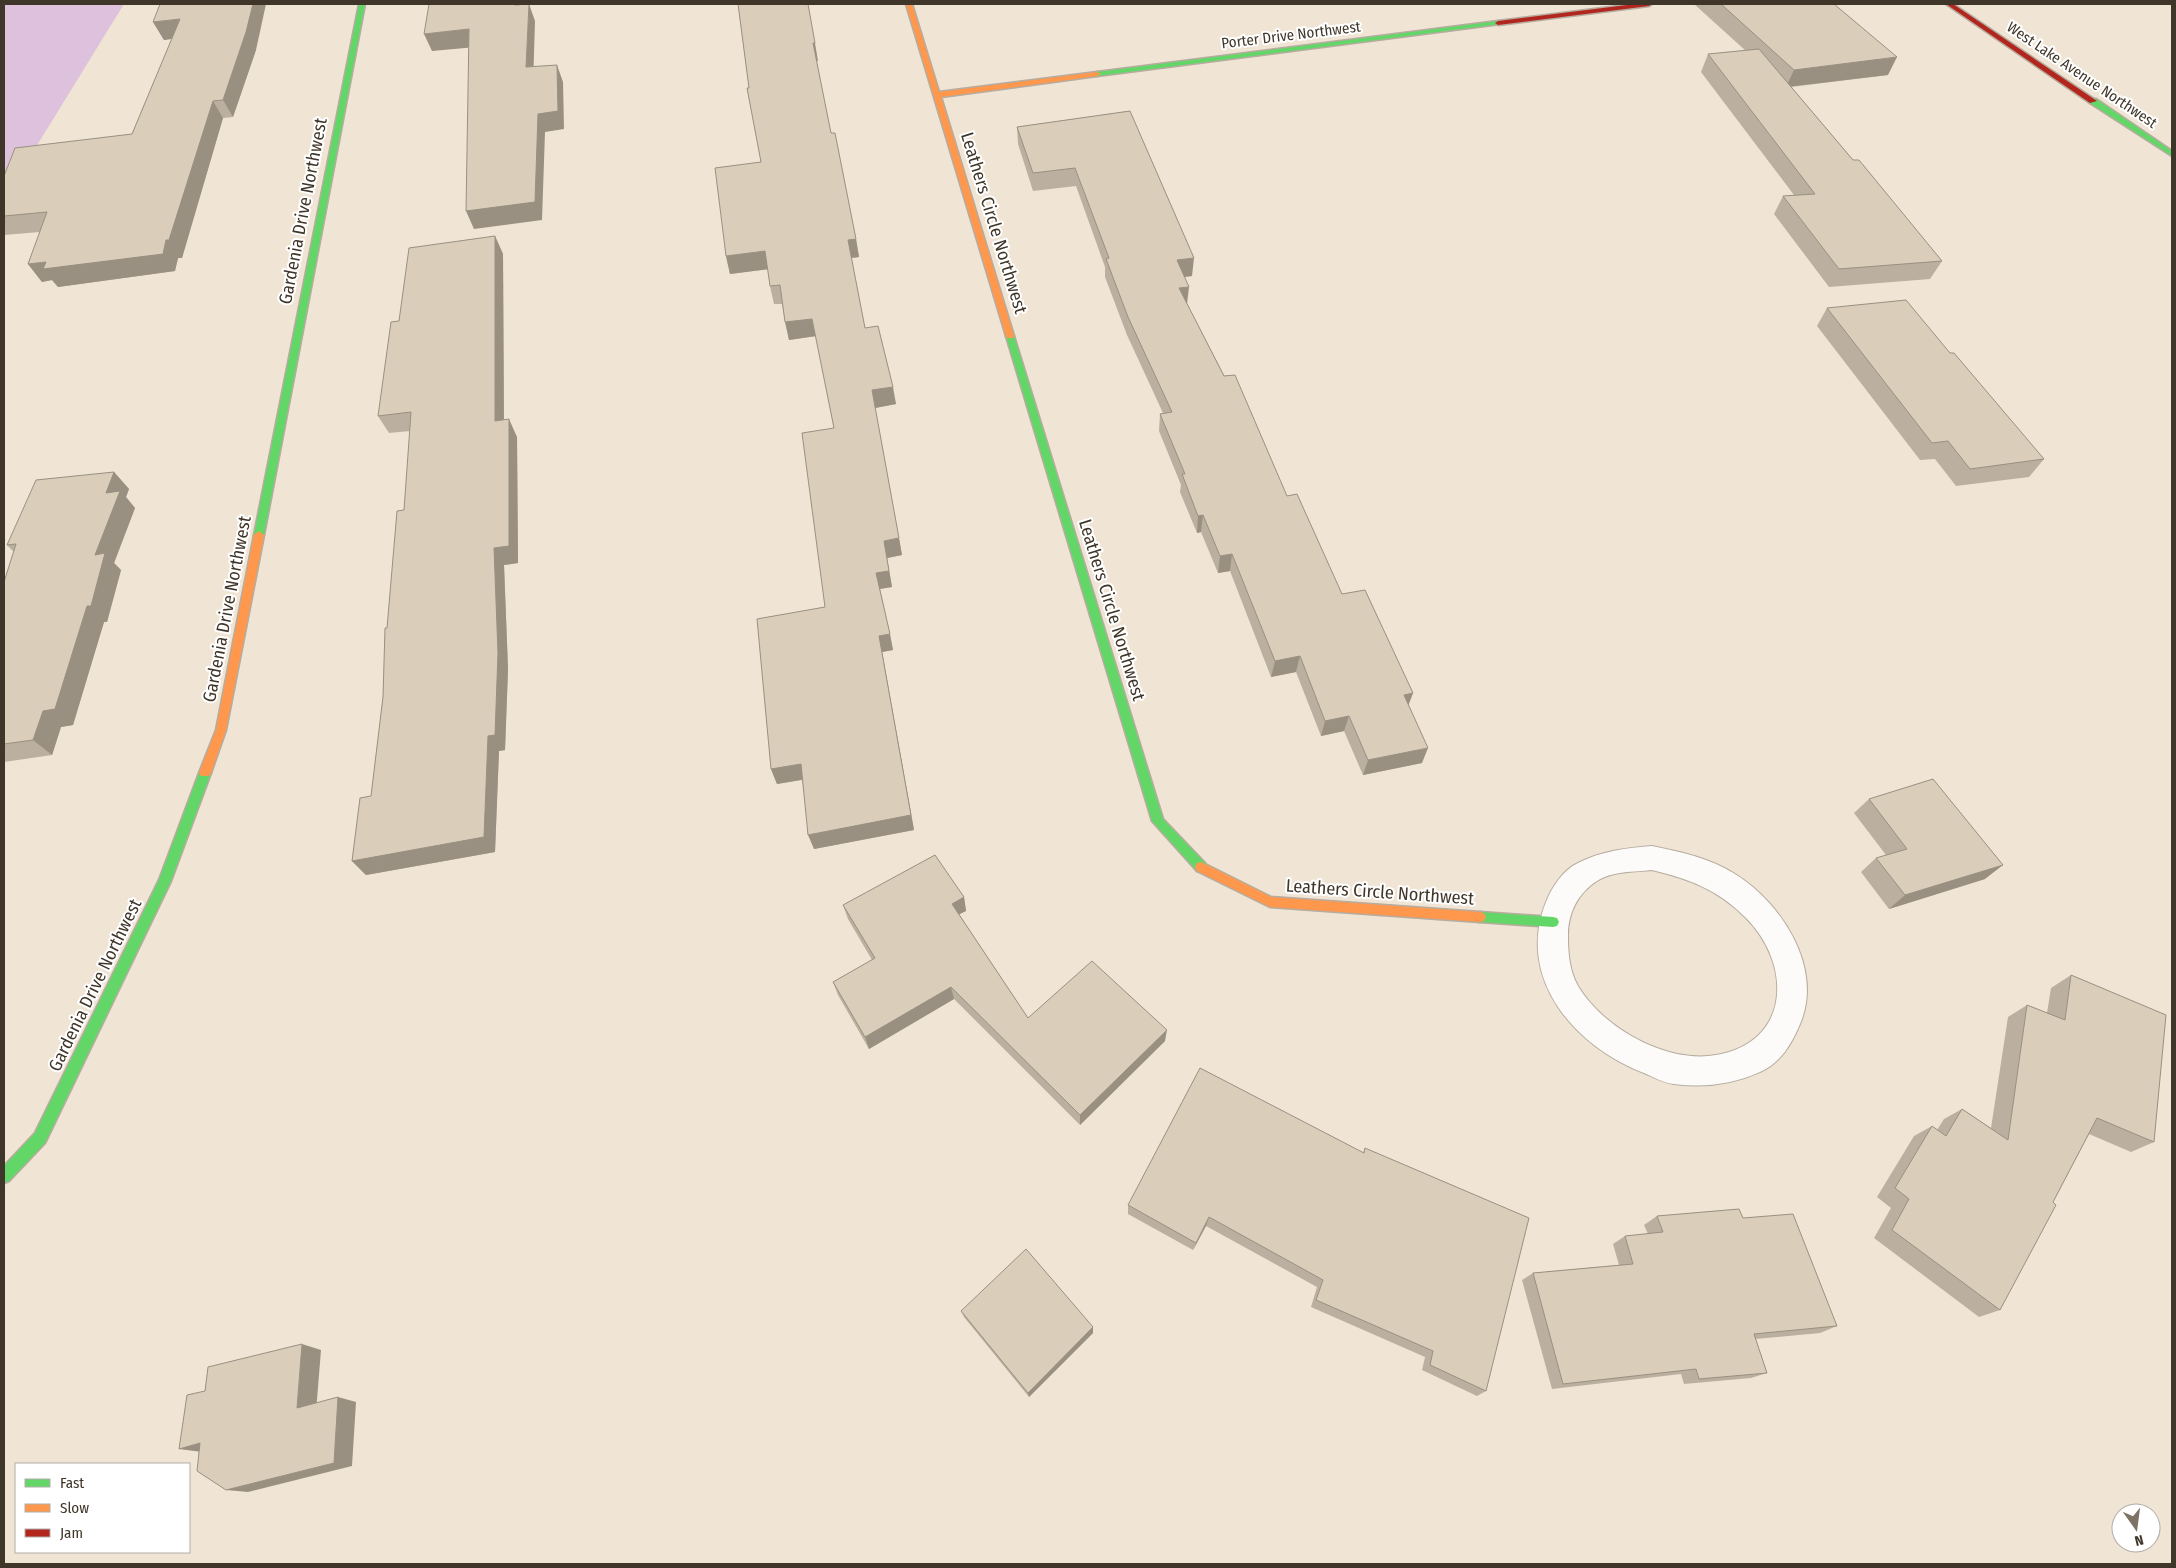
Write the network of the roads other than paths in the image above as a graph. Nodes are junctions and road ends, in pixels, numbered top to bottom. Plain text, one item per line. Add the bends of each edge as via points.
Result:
1 (362, 4) edge
2 (909, 4) edge
3 (1649, 4) edge
4 (1949, 4) edge
5 (936, 95) junction
6 (2172, 154) edge
7 (1552, 922) junction
8 (4, 1176) edge

1 - 8 street, Gardenia Drive Northwest via 221,730 165,881 40,1138
2 - 5 street, Leathers Circle Northwest
3 - 5 street, Porter Drive Northwest
4 - 6 street, West Lake Avenue Northwest
5 - 7 street, Leathers Circle Northwest via 1158,821 1204,870 1270,902
7 - 7 street via 1552,957 1566,994 1593,1027 1630,1053 1672,1069 1715,1071 1752,1060 1779,1037 1792,1008 1791,973 1779,939 1756,908 1725,883 1689,866 1652,858 1617,861 1587,872 1564,894

